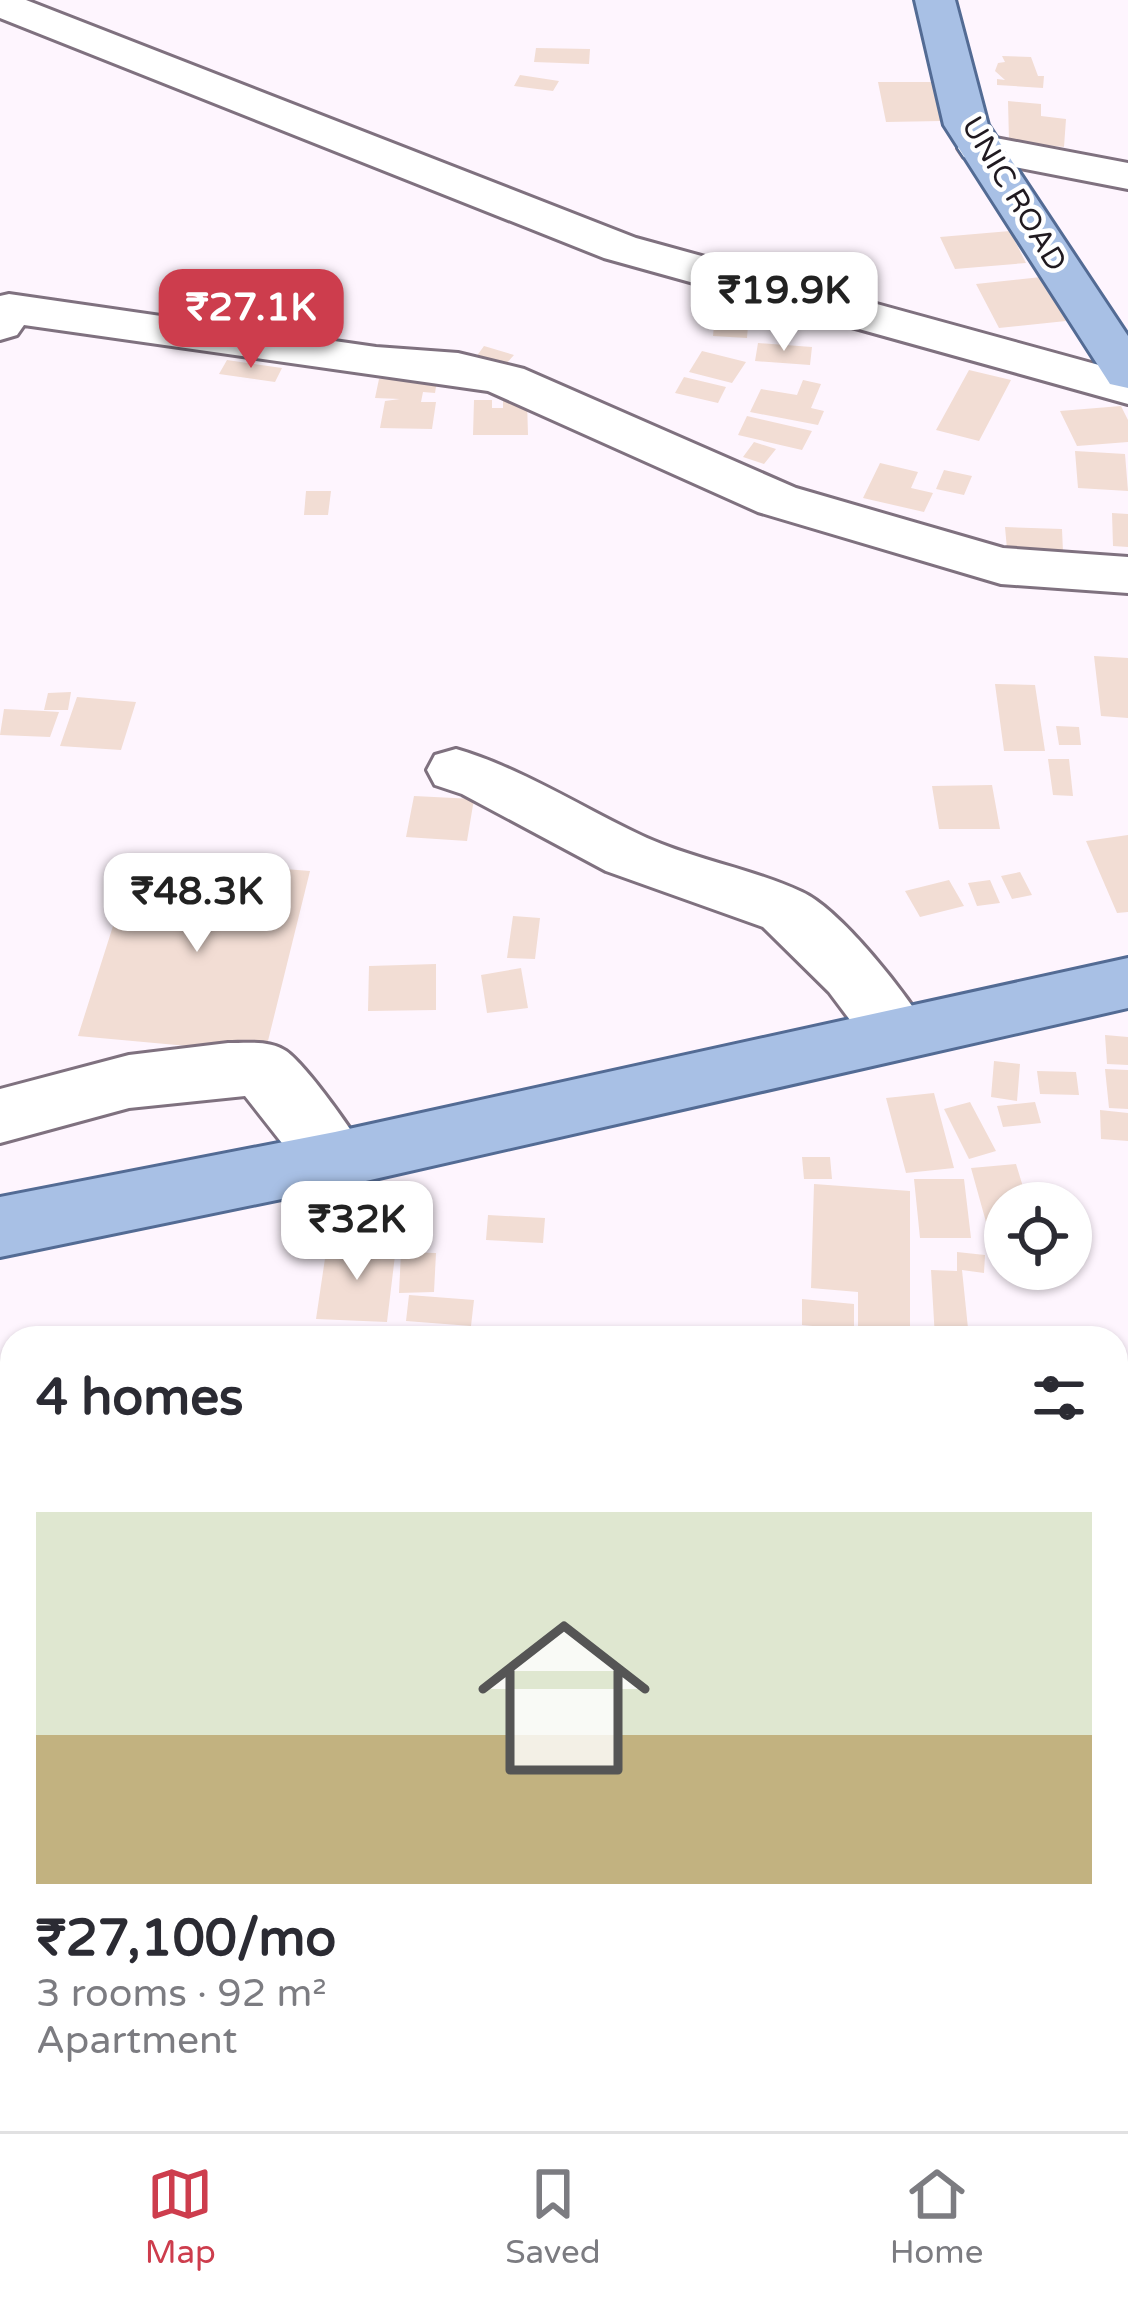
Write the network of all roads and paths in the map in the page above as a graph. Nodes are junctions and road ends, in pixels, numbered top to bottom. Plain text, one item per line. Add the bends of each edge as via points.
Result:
1 (935, 0) edge
2 (0, 4) edge
3 (980, 148) junction
4 (1128, 176) edge
5 (0, 325) edge
6 (1128, 373) edge
7 (1128, 389) edge
8 (1128, 575) edge
9 (456, 770) dead end
10 (1128, 983) edge
11 (897, 1034) junction
12 (0, 1116) edge
13 (335, 1160) junction
14 (0, 1227) edge

1 - 3 main road, UNIC ROAD via 966,125
2 - 7 street via 620,248
3 - 4 street
3 - 6 main road, UNIC ROAD
5 - 8 street via 9,308 458,368 506,380 777,500 1001,566
9 - 11 street via 628,854 785,910 852,975
10 - 11 main road
11 - 13 main road
12 - 13 street via 199,1067 262,1069
13 - 14 main road

